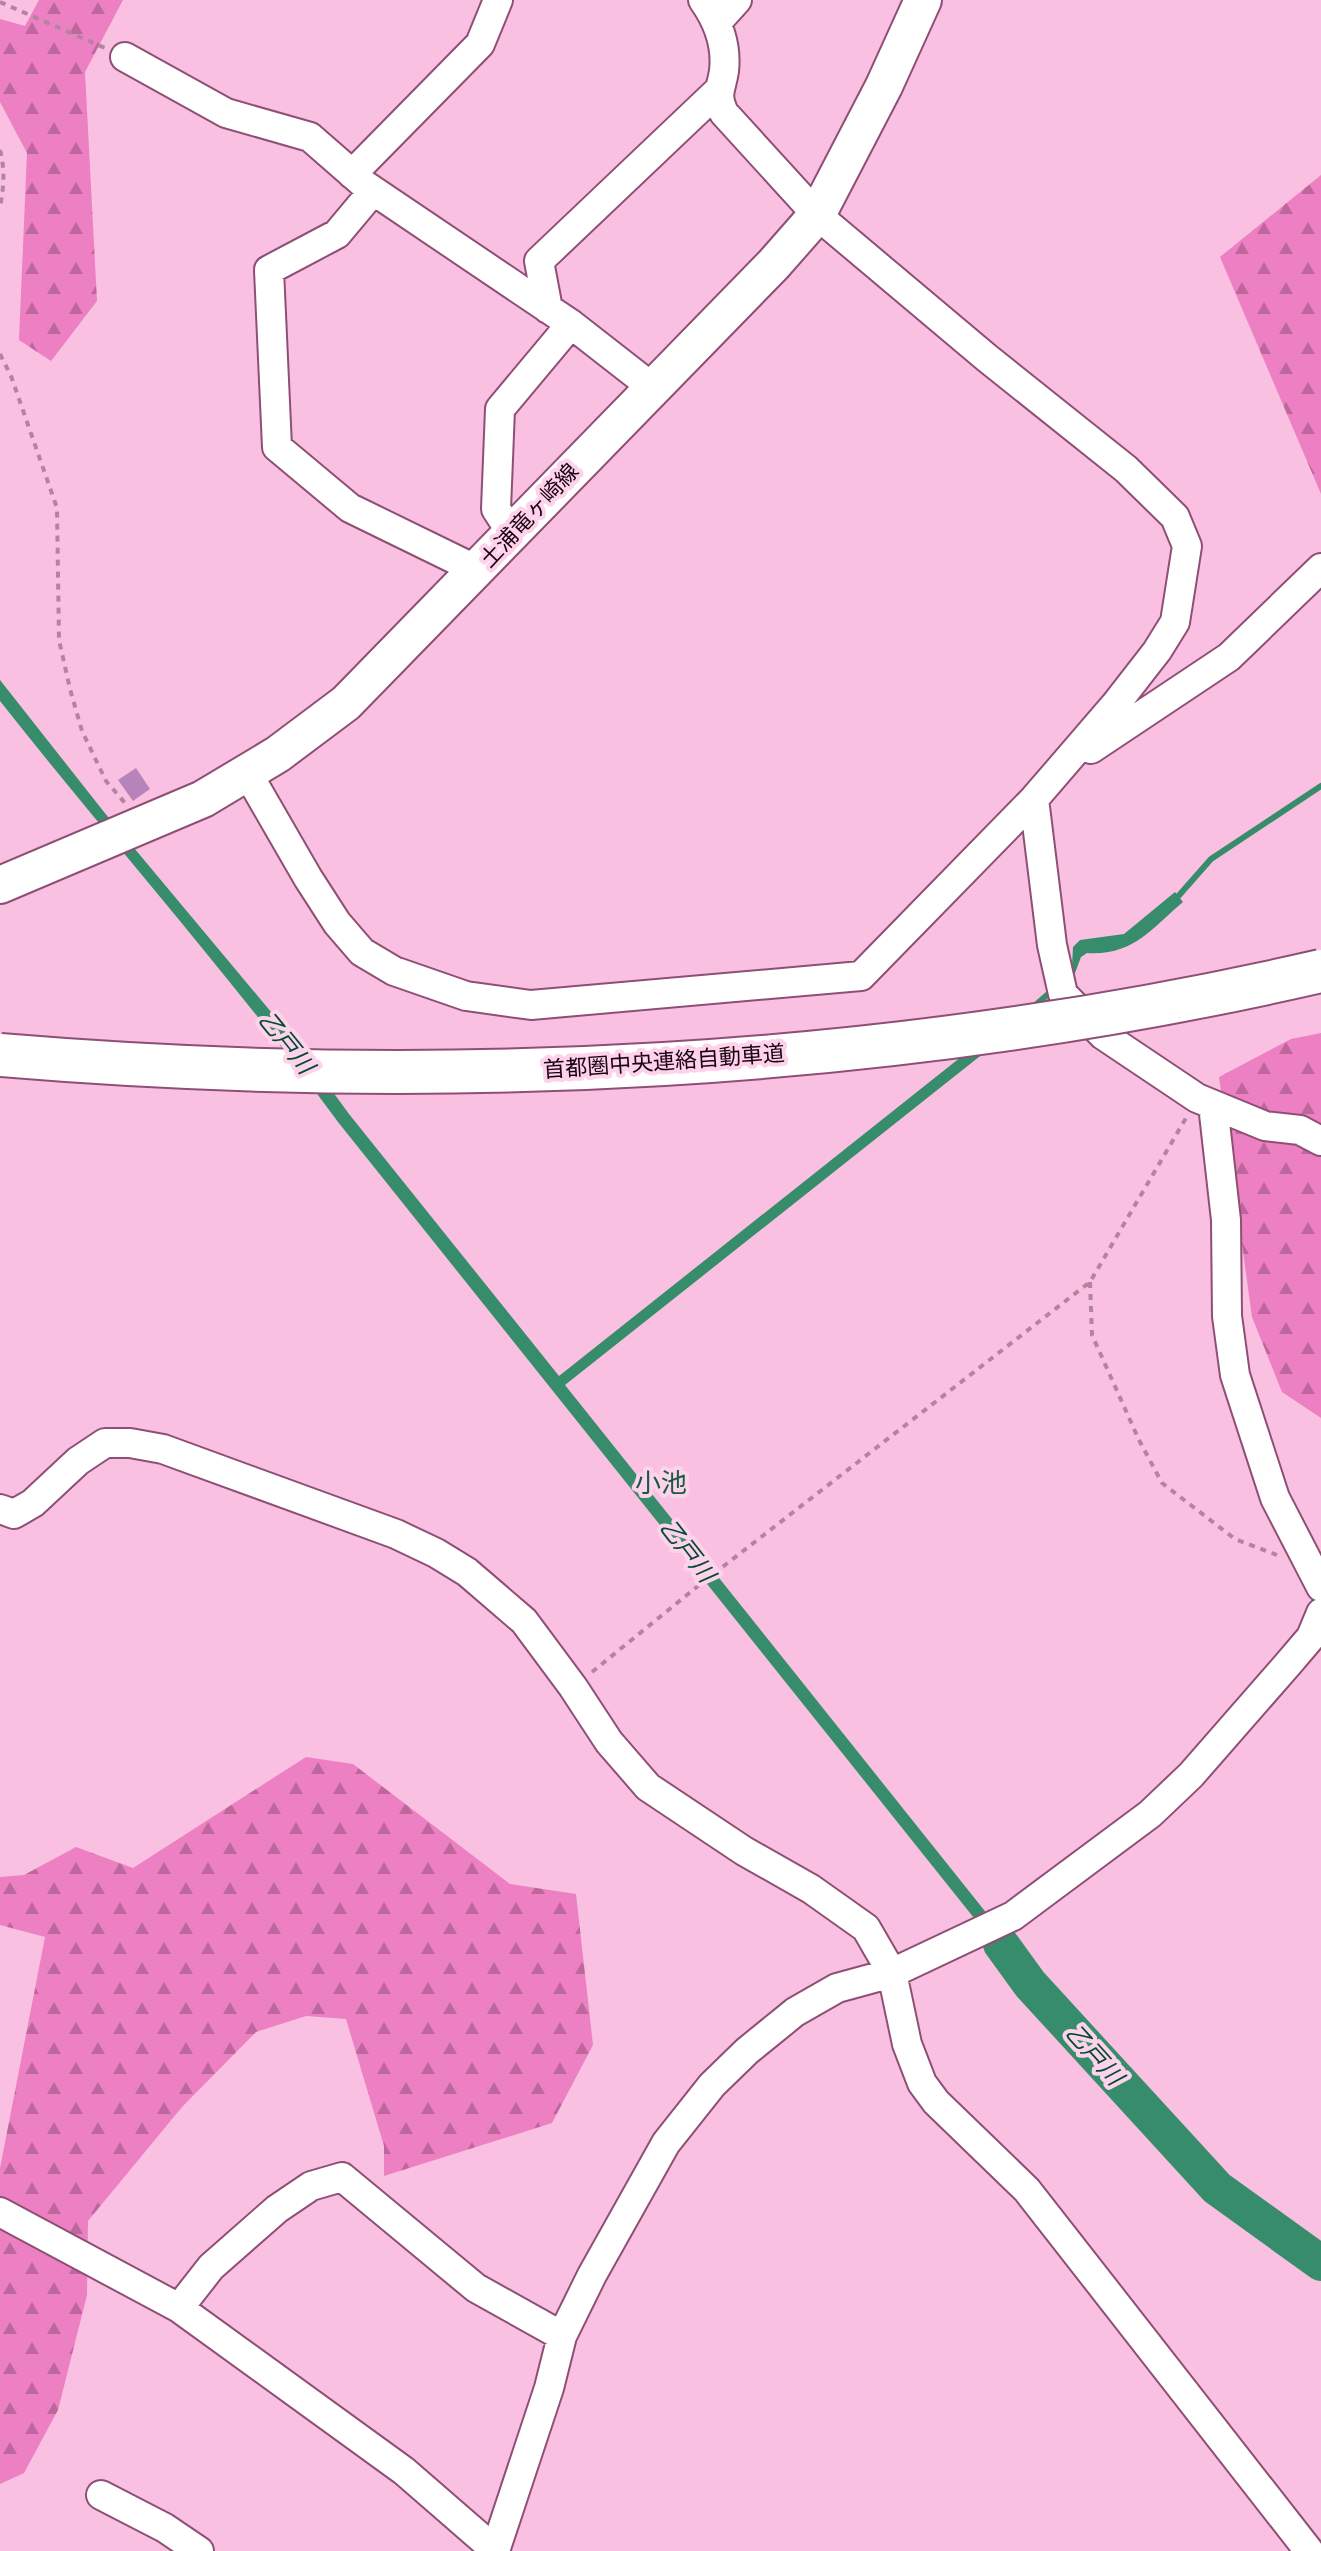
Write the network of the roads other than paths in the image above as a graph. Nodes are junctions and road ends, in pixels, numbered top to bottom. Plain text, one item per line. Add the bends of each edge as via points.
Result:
1 (498, 0) edge
2 (737, 0) edge
3 (923, 0) edge
4 (711, 11) edge
5 (125, 57) road end
6 (719, 90) junction
7 (362, 182) junction
8 (817, 215) junction
9 (560, 316) junction
10 (653, 388) junction
11 (511, 532) junction
12 (1321, 568) edge
13 (477, 570) junction
14 (1063, 767) junction
15 (248, 774) junction
16 (1034, 799) junction
17 (0, 885) edge
18 (1321, 971) edge
19 (0, 1055) edge
20 (1205, 1102) junction
21 (1321, 1141) edge
22 (0, 1509) edge
23 (1316, 1577) edge
24 (1321, 1613) edge
25 (892, 1973) junction
26 (0, 2212) edge
27 (179, 2308) junction
28 (562, 2336) junction
29 (101, 2495) dead end
30 (199, 2551) edge
31 (495, 2551) edge
32 (1309, 2551) edge

1 - 7 street via 480,44
2 - 4 street
3 - 8 main road, 土浦竜ヶ崎線
4 - 6 street via 724,48
5 - 7 street via 226,113 310,137
6 - 8 street via 724,113
6 - 9 street via 539,261
7 - 9 street
7 - 13 street via 337,234 269,270 277,447 350,508
8 - 10 main road, 土浦竜ヶ崎線
8 - 14 street via 1126,469 1175,517 1187,546 1175,622
9 - 10 street
9 - 11 street via 500,409 496,509
10 - 11 main road, 土浦竜ヶ崎線
11 - 13 main road, 土浦竜ヶ崎線
12 - 14 street via 1229,657
13 - 15 main road, 土浦竜ヶ崎線 via 346,703
14 - 16 street
15 - 16 street via 315,889 362,952 394,971 466,996 531,1005 861,976
15 - 17 main road, 土浦竜ヶ崎線 via 203,799
16 - 20 street via 1063,994 1103,1035
18 - 19 highway, 首都圏中央連絡自動車道, bridge via 1160,1005 940,1038 642,1065 277,1071
20 - 21 street
20 - 23 street via 1226,1220 1227,1316 1235,1375 1275,1498
22 - 25 street via 14,1514 33,1503 105,1443 130,1443 163,1449 436,1553 524,1621 609,1742 648,1787 866,1928
24 - 25 street via 1311,1637 1191,1775 1150,1814 1013,1916
25 - 28 street via 837,1988 795,2012 712,2085 666,2143
25 - 32 street via 907,2044 929,2093 1027,2190
26 - 27 street
27 - 28 street via 211,2267 277,2209 311,2186 342,2177 476,2288
27 - 31 street via 404,2471
28 - 31 street
29 - 30 street

